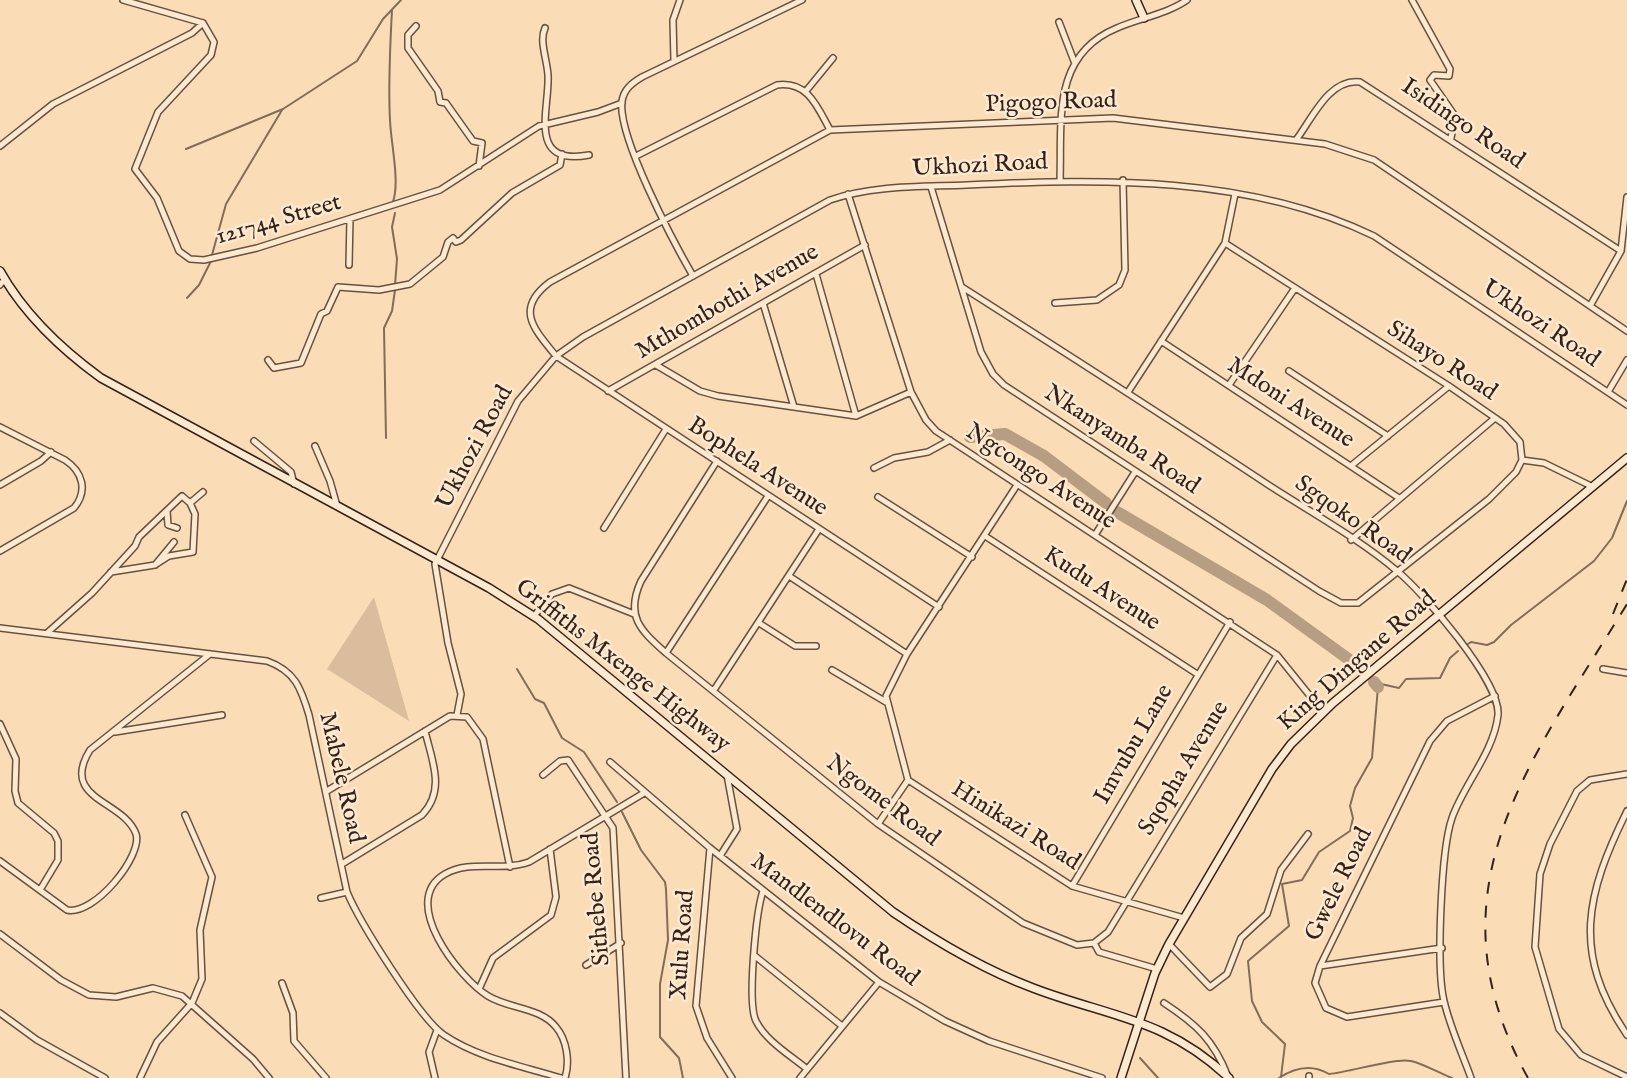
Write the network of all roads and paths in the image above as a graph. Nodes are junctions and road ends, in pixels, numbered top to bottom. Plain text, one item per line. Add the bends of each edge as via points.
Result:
1 (123, 0) edge
2 (680, 0) edge
3 (802, 0) edge
4 (1136, 0) edge
5 (1187, 0) edge
6 (1412, 0) edge
7 (792, 2) edge
8 (1144, 18) junction
9 (1059, 22) dead end
10 (203, 23) junction
11 (416, 26) dead end
12 (545, 28) dead end
13 (833, 58) dead end
14 (674, 61) junction
15 (1074, 61) junction
16 (806, 91) junction
17 (622, 103) junction
18 (1062, 120) junction
19 (543, 124) junction
20 (830, 130) junction
21 (1451, 138) junction
22 (1296, 141) junction
23 (0, 146) edge
24 (562, 154) junction
25 (589, 155) dead end
26 (636, 156) junction
27 (479, 166) junction
28 (1123, 180) junction
29 (1060, 181) junction
30 (931, 187) junction
31 (848, 194) junction
32 (1235, 194) junction
33 (1627, 197) edge
34 (350, 219) junction
35 (662, 222) junction
36 (1225, 243) junction
37 (864, 244) junction
38 (1621, 251) junction
39 (349, 265) dead end
40 (0, 271) edge
41 (816, 274) junction
42 (693, 276) junction
43 (2, 282) edge
44 (962, 287) junction
45 (1294, 288) junction
46 (763, 303) junction
47 (1055, 303) dead end
48 (1590, 306) junction
49 (1627, 331) edge
50 (1161, 341) junction
51 (556, 356) junction
52 (268, 360) dead end
53 (1627, 360) edge
54 (656, 365) junction
55 (1289, 371) dead end
56 (1229, 385) junction
57 (1449, 386) junction
58 (608, 391) junction
59 (911, 392) junction
60 (1128, 392) junction
61 (1608, 392) junction
62 (1627, 405) edge
63 (794, 407) junction
64 (856, 416) junction
65 (1495, 418) junction
66 (0, 427) edge
67 (666, 429) junction
68 (1388, 436) junction
69 (950, 440) junction
70 (254, 441) dead end
71 (314, 446) dead end
72 (51, 452) junction
73 (1627, 458) edge
74 (1522, 460) junction
75 (717, 461) junction
76 (1352, 465) junction
77 (874, 468) dead end
78 (1135, 472) junction
79 (294, 484) junction
80 (0, 485) edge
81 (1017, 485) junction
82 (1594, 488) junction
83 (203, 492) dead end
84 (768, 496) junction
85 (877, 496) dead end
86 (1399, 498) junction
87 (190, 503) junction
88 (337, 506) junction
89 (167, 511) junction
90 (177, 528) dead end
91 (604, 528) dead end
92 (819, 529) junction
93 (1095, 535) junction
94 (985, 536) junction
95 (1351, 540) junction
96 (174, 542) dead end
97 (0, 551) edge
98 (972, 557) junction
99 (436, 559) junction
100 (155, 565) junction
101 (111, 572) junction
102 (1399, 572) junction
103 (789, 576) junction
104 (939, 607) junction
105 (634, 614) junction
106 (1439, 615) junction
107 (534, 616) junction
108 (1230, 622) junction
109 (759, 623) junction
110 (0, 628) edge
111 (47, 633) junction
112 (816, 646) dead end
113 (666, 653) junction
114 (210, 654) junction
115 (907, 654) junction
116 (1276, 655) junction
117 (1603, 669) dead end
118 (832, 670) dead end
119 (1627, 673) edge
120 (1198, 674) junction
121 (714, 690) junction
122 (1495, 696) junction
123 (886, 702) junction
124 (1323, 712) junction
125 (222, 715) dead end
126 (457, 715) junction
127 (0, 724) edge
128 (425, 731) junction
129 (111, 733) junction
130 (610, 762) dead end
131 (1627, 774) edge
132 (543, 775) dead end
133 (727, 775) junction
134 (908, 780) junction
135 (327, 792) junction
136 (644, 793) junction
137 (1627, 811) edge
138 (605, 814) junction
139 (186, 815) dead end
140 (878, 824) junction
141 (1308, 834) dead end
142 (709, 848) junction
143 (550, 849) junction
144 (720, 856) junction
145 (0, 861) edge
146 (342, 864) junction
147 (510, 867) junction
148 (1072, 886) junction
149 (40, 890) junction
150 (763, 891) junction
151 (347, 892) junction
152 (321, 898) dead end
153 (1126, 902) junction
154 (1184, 918) junction
155 (0, 933) edge
156 (621, 943) junction
157 (1094, 943) junction
158 (1169, 944) junction
159 (1442, 948) junction
160 (755, 956) junction
161 (586, 965) dead end
162 (1320, 966) junction
163 (1157, 969) junction
164 (878, 982) junction
165 (282, 984) dead end
166 (479, 989) junction
167 (1444, 1002) junction
168 (192, 1003) junction
169 (1164, 1003) dead end
170 (0, 1013) edge
171 (1139, 1020) junction
172 (842, 1026) junction
173 (437, 1030) junction
174 (1627, 1035) edge
175 (807, 1069) junction
176 (1228, 1077) edge
177 (1627, 1077) edge
178 (106, 1078) edge
179 (140, 1078) edge
180 (269, 1078) edge
181 (326, 1078) edge
182 (435, 1078) edge
183 (563, 1078) edge
184 (626, 1078) edge
185 (732, 1078) edge
186 (800, 1078) edge
187 (1102, 1078) edge
188 (1121, 1078) edge
189 (1471, 1078) edge

1 - 10 street
2 - 14 street via 673,20
3 - 7 street
4 - 8 street
5 - 8 street
6 - 21 street via 1450,69 1449,76 1434,75 1430,80 1455,116
7 - 14 street
8 - 15 street via 1102,34
9 - 15 street
10 - 23 street via 192,33 53,104
10 - 34 street, 121744 Street via 214,42 211,55 162,106 136,162 137,173 157,198 179,251 195,261 220,258
11 - 27 street via 408,35 408,48 438,91 440,102 446,103 473,141 482,144
12 - 19 street via 542,43 548,78
13 - 16 street
14 - 17 street via 633,83
15 - 18 street via 1066,81
16 - 20 street
16 - 26 street via 794,84 777,85
17 - 19 street, 121744 Street
17 - 26 street
18 - 20 street, Pigogo Road
18 - 22 street, Pigogo Road via 1139,119
18 - 29 street
19 - 24 street via 546,138
19 - 27 street, 121744 Street
20 - 35 street, Pigogo Road
21 - 22 street, Isidingo Road via 1356,81 1342,83 1331,92
21 - 38 street, Isidingo Road
22 - 48 street, Pigogo Road via 1325,144 1374,160
24 - 25 street
24 - 52 street via 560,165 512,193 461,240 448,242 443,257 410,285 379,290 338,287 301,363 274,368
26 - 35 street
27 - 34 street, 121744 Street via 440,190
28 - 29 street, Ukhozi Road
28 - 32 street, Ukhozi Road
28 - 47 street via 1123,278 1114,291 1097,300
29 - 30 street, Ukhozi Road
30 - 31 street, Ukhozi Road
30 - 44 street, Nkanyamba Road
31 - 37 street, Ngcongo Avenue
31 - 42 street, Ukhozi Road
32 - 36 street
32 - 61 street, Ukhozi Road via 1275,201 1374,236
33 - 38 street
34 - 39 street
35 - 42 street
35 - 51 street, Pigogo Road via 550,282 534,296 531,323
36 - 45 street, Sihayo Road
36 - 50 street
37 - 41 street, Mthombothi Avenue
37 - 59 street, Ngcongo Avenue
38 - 48 street
40 - 43 street, Griffiths Mxenge Highway
41 - 46 street, Mthombothi Avenue
41 - 64 street
42 - 51 street, Ukhozi Road
43 - 79 street, Griffiths Mxenge Highway via 56,342 101,379
44 - 60 street, Sgqoko Road
44 - 78 street, Nkanyamba Road via 981,352 993,374
45 - 56 street
45 - 57 street, Sihayo Road
46 - 54 street, Mthombothi Avenue
46 - 63 street
48 - 49 street, Pigogo Road
50 - 56 street, Mdoni Avenue
50 - 60 street
51 - 58 street, Bophela Avenue
51 - 99 street, Ukhozi Road via 518,401
53 - 61 street
54 - 58 street, Mthombothi Avenue
54 - 63 street via 700,391
55 - 68 street
56 - 76 street, Mdoni Avenue
57 - 65 street, Sihayo Road
57 - 68 street
58 - 67 street, Bophela Avenue
59 - 64 street
59 - 69 street, Ngcongo Avenue via 926,420
60 - 95 street, Sgqoko Road
61 - 62 street, Ukhozi Road
63 - 64 street
65 - 74 street, Sihayo Road via 1520,442
65 - 86 street
66 - 72 street
67 - 75 street, Bophela Avenue
67 - 91 street
68 - 76 street
69 - 77 street via 928,452 894,458
69 - 81 street, Ngcongo Avenue
70 - 79 street via 291,472
71 - 88 street
72 - 80 street
72 - 97 street via 79,473 80,500 63,516
73 - 82 street, King Dingane Road
74 - 82 street via 1544,463
74 - 102 street via 1489,499
75 - 84 street, Bophela Avenue
75 - 105 street via 640,581
76 - 86 street, Mdoni Avenue
78 - 93 street
78 - 102 street, Nkanyamba Road via 1341,603 1358,603
79 - 88 street, Griffiths Mxenge Highway
81 - 93 street, Ngcongo Avenue
81 - 94 street
82 - 106 street, King Dingane Road
83 - 87 street
84 - 92 street, Bophela Avenue
84 - 113 street
85 - 98 street
86 - 95 street
87 - 89 street via 183,496
87 - 100 street via 195,514 193,552 169,556
88 - 99 street, Griffiths Mxenge Highway
89 - 90 street via 168,525
89 - 101 street
92 - 103 street
92 - 104 street, Bophela Avenue
93 - 108 street, Ngcongo Avenue
94 - 98 street
94 - 120 street, Kudu Avenue
95 - 102 street, Sgqoko Road
96 - 100 street
98 - 104 street
99 - 107 street, Griffiths Mxenge Highway
99 - 126 street via 437,586 461,694
100 - 101 street
101 - 111 street
102 - 106 street, Sgqoko Road
103 - 109 street
103 - 115 street
104 - 115 street
105 - 107 street via 569,588 552,594
105 - 113 street, Ngome Road via 640,628
106 - 122 street, Sgqoko Road
106 - 124 street, King Dingane Road
107 - 133 street, Griffiths Mxenge Highway
108 - 116 street, Ngcongo Avenue
108 - 120 street, Imvubu Lane
109 - 112 street via 795,646
109 - 121 street
110 - 111 street, Mabele Road
111 - 114 street, Mabele Road
113 - 121 street, Ngome Road
114 - 129 street
114 - 135 street, Mabele Road via 267,661 288,670 302,691
115 - 123 street via 890,684
116 - 124 street, Ngcongo Avenue
116 - 153 street, Sqopha Avenue
117 - 119 street
118 - 123 street
120 - 148 street, Imvubu Lane
121 - 140 street, Ngome Road
122 - 159 street via 1495,727 1447,834
122 - 162 street, Gwele Road via 1437,730
123 - 134 street
124 - 154 street, King Dingane Road via 1272,769
125 - 129 street
126 - 128 street
126 - 147 street via 474,722 483,739
127 - 149 street via 17,764 16,797 58,841 58,860
128 - 135 street
128 - 146 street via 437,786 430,807
129 - 149 street via 85,757 81,772 93,796 135,831 137,846 100,897 83,910 67,910
130 - 136 street, Mandlendlovu Road
131 - 177 street via 1590,780 1572,802 1540,874 1535,947 1559,1029 1581,1055
132 - 138 street, Sithebe Road via 568,760
133 - 144 street via 737,829
133 - 171 street, Griffiths Mxenge Highway via 893,912 931,937 1031,988
134 - 140 street
134 - 148 street, Hinikazi Road
135 - 146 street, Mabele Road
136 - 138 street
136 - 142 street, Mandlendlovu Road
137 - 174 street via 1598,874 1590,937 1606,1001
138 - 143 street
138 - 156 street, Sithebe Road via 614,835
139 - 168 street via 212,877 200,930 202,979
140 - 157 street, Ngome Road via 1023,923 1077,945
141 - 158 street via 1281,870 1267,914 1241,938 1227,974 1210,987
142 - 144 street, Mandlendlovu Road
142 - 185 street, Xulu Road via 696,1006 707,1038
143 - 147 street
143 - 166 street via 556,897 551,915 493,958
144 - 150 street, Mandlendlovu Road
145 - 149 street
146 - 151 street, Mabele Road
147 - 166 street via 454,869 436,882 426,901 431,924 463,974
148 - 153 street, Hinikazi Road
150 - 160 street
150 - 164 street, Mandlendlovu Road
151 - 152 street
151 - 173 street, Mabele Road
153 - 154 street, Hinikazi Road
153 - 157 street via 1108,932
154 - 158 street, King Dingane Road
155 - 168 street via 61,980 89,995 116,997 153,988
156 - 161 street
156 - 184 street, Sithebe Road
157 - 163 street via 1099,952
158 - 163 street, King Dingane Road
159 - 162 street
159 - 167 street
160 - 172 street
160 - 175 street via 754,1018 771,1040
162 - 167 street, Gwele Road via 1316,992 1326,1008 1339,1015
163 - 171 street, King Dingane Road
164 - 172 street
164 - 187 street, Mandlendlovu Road via 989,1041
165 - 181 street via 293,1013 294,1041
166 - 183 street via 555,1025 566,1050
167 - 189 street
168 - 179 street via 157,1042
168 - 180 street
169 - 176 street via 1214,1044
170 - 178 street via 37,1040
171 - 176 street, Griffiths Mxenge Highway via 1195,1050
171 - 188 street, King Dingane Road
172 - 175 street
173 - 182 street via 429,1052
173 - 183 street, Mabele Road via 474,1051
175 - 186 street

